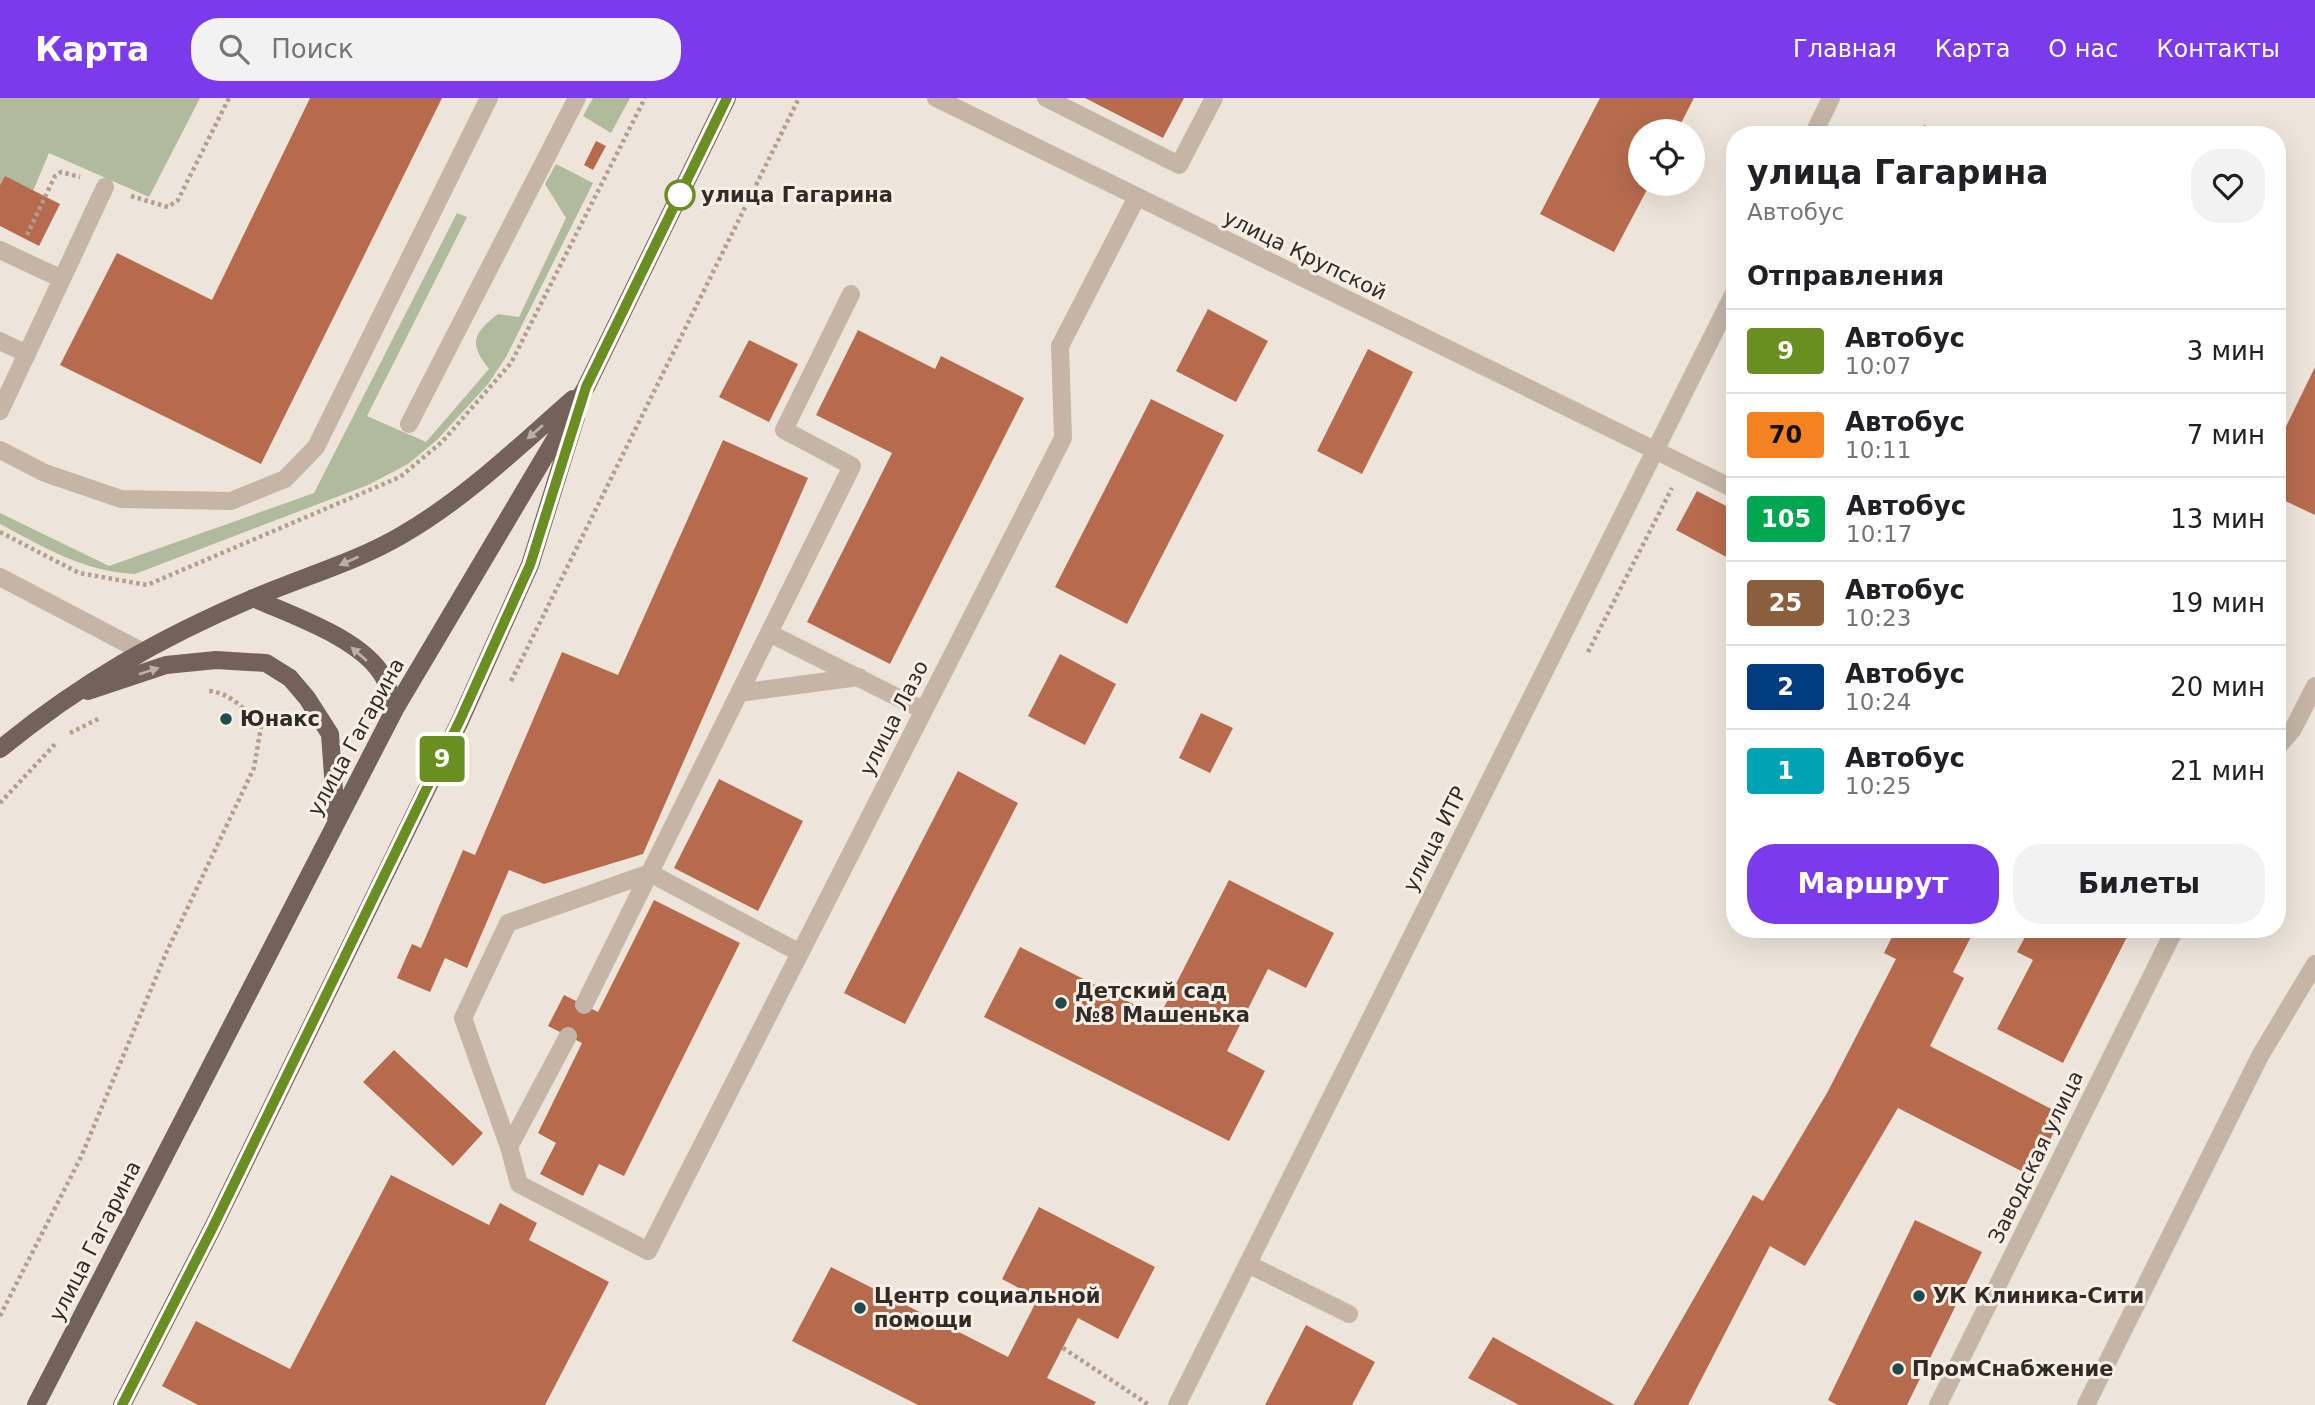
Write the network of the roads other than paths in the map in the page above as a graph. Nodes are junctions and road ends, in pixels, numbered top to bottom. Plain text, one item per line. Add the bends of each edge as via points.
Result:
1 (489, 98) edge
2 (577, 98) edge
3 (727, 98) edge
4 (936, 98) edge
5 (1046, 98) edge
6 (1214, 98) edge
7 (1831, 98) edge
8 (1817, 126) edge
9 (105, 187) road end
10 (1137, 197) junction
11 (8, 254) edge
12 (62, 279) junction
13 (851, 294) dead end
14 (1726, 309) edge
15 (0, 341) edge
16 (27, 354) junction
17 (586, 387) junction
18 (0, 411) edge
19 (409, 424) dead end
20 (0, 450) edge
21 (1655, 452) junction
22 (1726, 485) edge
23 (0, 577) edge
24 (253, 598) junction
25 (769, 633) junction
26 (141, 651) junction
27 (859, 677) junction
28 (2315, 687) edge
29 (739, 693) junction
30 (61, 700) junction
31 (395, 709) junction
32 (923, 710) junction
33 (2286, 737) edge
34 (0, 749) edge
35 (336, 821) junction
36 (650, 873) junction
37 (2171, 938) edge
38 (800, 953) junction
39 (2315, 964) edge
40 (584, 1005) dead end
41 (568, 1036) dead end
42 (509, 1147) junction
43 (1248, 1264) junction
44 (1349, 1314) dead end
45 (36, 1405) edge
46 (122, 1405) edge
47 (1177, 1405) edge
48 (1938, 1405) edge
49 (2086, 1405) edge

1 - 20 street via 316,447 285,479 231,501 121,499 45,473
2 - 19 street
3 - 17 main road, улица Гагарина
4 - 10 street, улица Крупской
5 - 6 street via 1180,165
7 - 8 street
9 - 12 street
10 - 21 street, улица Крупской
10 - 32 street, улица Лазо via 1060,346 1063,438
11 - 12 street
12 - 16 street
13 - 25 street via 784,430 852,466
14 - 21 street, улица ИТР
15 - 16 street
16 - 18 street
17 -> 24 main road via 460,497 403,535 349,563
17 - 31 main road, улица Гагарина
17 - 46 main road via 530,565 460,720
21 - 22 street
21 - 43 street, улица ИТР
23 - 26 street
24 - 26 main road
31 -> 24 main road via 383,676 357,649
25 - 27 street
25 - 29 street
26 - 30 main road
27 - 29 street
27 - 32 street
28 - 33 street
29 - 36 street
30 - 34 main road
30 -> 35 main road via 166,666 216,660 266,663 290,678 330,734
31 - 35 main road, улица Гагарина
32 - 38 street, улица Лазо
35 - 45 main road, улица Гагарина
36 - 38 street
36 - 40 street
36 - 42 street via 508,923 463,1018
37 - 48 street, Заводская улица
38 - 42 street, улица Лазо via 648,1251 519,1185
39 - 49 street via 2260,1056
41 - 42 street
43 - 44 street
43 - 47 street, улица ИТР

